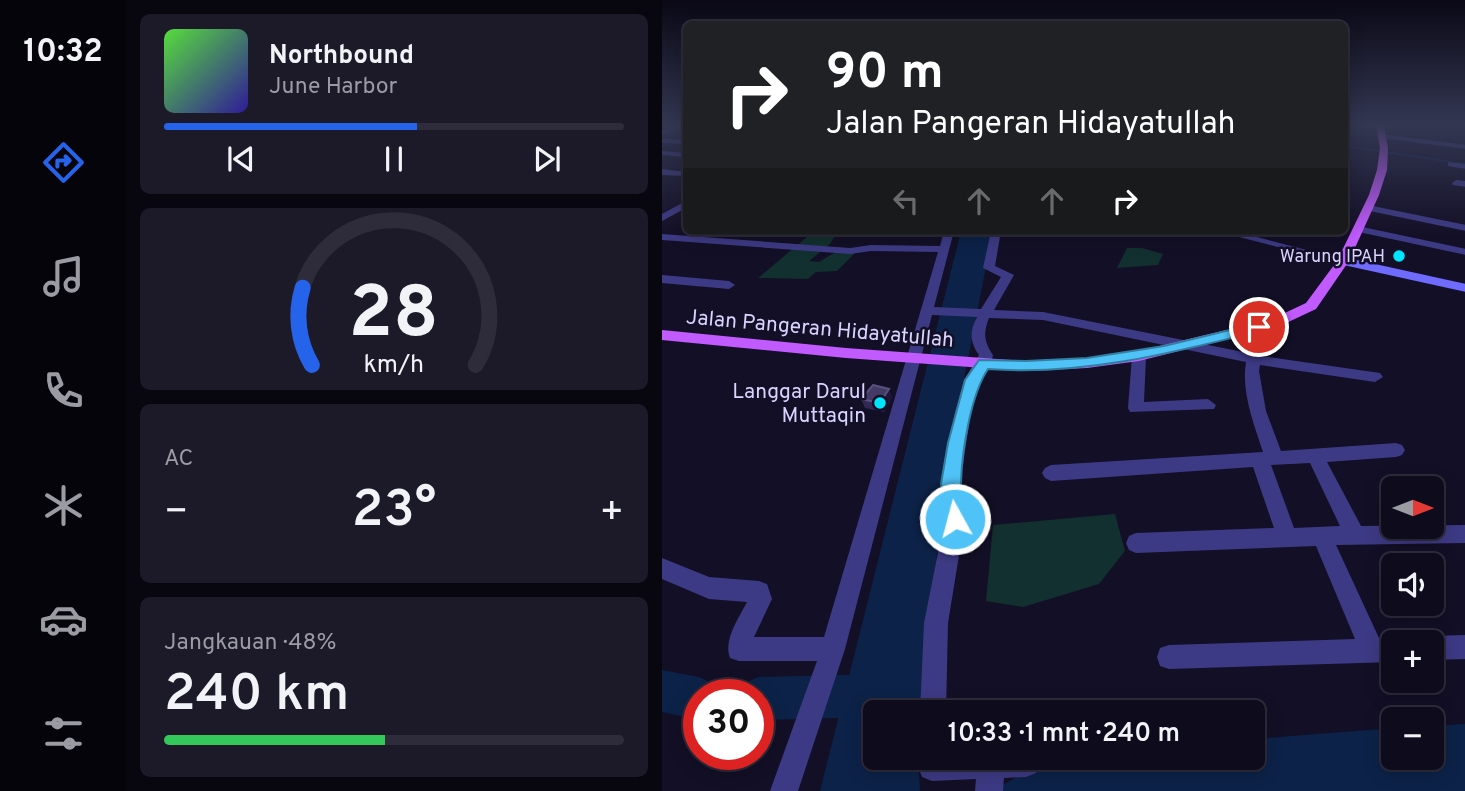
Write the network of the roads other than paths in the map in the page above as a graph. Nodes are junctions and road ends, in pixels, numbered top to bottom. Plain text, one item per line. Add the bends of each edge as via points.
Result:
1 (1382, 162) edge
2 (1465, 167) edge
3 (662, 172) edge
4 (683, 174) edge
5 (1465, 175) edge
6 (1456, 176) edge
7 (662, 203) edge
8 (683, 205) edge
9 (683, 207) edge
10 (1368, 208) junction
11 (662, 218) edge
12 (1465, 228) edge
13 (1358, 229) junction
14 (948, 235) edge
15 (995, 235) edge
16 (1237, 235) edge
17 (662, 237) edge
18 (944, 249) junction
19 (1465, 252) edge
20 (1343, 261) junction
21 (662, 279) edge
22 (729, 285) dead end
23 (1465, 288) edge
24 (933, 312) junction
25 (983, 313) junction
26 (1259, 327) junction
27 (662, 335) edge
28 (1188, 346) junction
29 (1139, 356) junction
30 (919, 359) junction
31 (1253, 359) junction
32 (977, 363) junction
33 (1375, 377) dead end
34 (1208, 405) dead end
35 (1396, 450) dead end
36 (1315, 455) junction
37 (1267, 458) junction
38 (1050, 473) dead end
39 (1465, 534) edge
40 (1322, 536) junction
41 (1355, 536) junction
42 (1287, 537) junction
43 (1136, 543) dead end
44 (662, 568) edge
45 (1381, 646) edge
46 (1465, 647) edge
47 (1444, 648) edge
48 (833, 649) junction
49 (1381, 650) edge
50 (1169, 657) dead end
51 (933, 700) edge
52 (944, 770) edge
53 (1009, 770) edge
54 (990, 778) edge
55 (784, 791) edge

1 - 10 main road, Jalan Pangeran Hidayatullah
2 - 6 street
3 - 4 street
5 - 6 street
7 - 8 street
9 - 11 street
10 - 12 street
10 - 13 main road, Jalan Pangeran Hidayatullah
13 - 19 street
13 - 20 main road, Jalan Pangeran Hidayatullah
14 - 18 street
15 - 25 street via 989,268 1008,275
16 - 20 street
17 - 18 street via 850,251
18 - 24 street
20 - 23 street
20 - 26 main road, Jalan Pangeran Hidayatullah via 1311,306
21 - 22 street
24 - 25 street
24 - 30 street
25 - 28 street via 1043,316
25 - 32 street via 977,339 986,355
26 - 28 main road, Jalan Pangeran Hidayatullah
26 - 31 street
27 - 30 main road, Jalan Pangeran Hidayatullah
28 - 29 main road, Jalan Pangeran Hidayatullah
28 - 31 street
29 - 32 main road, Jalan Pangeran Hidayatullah via 1047,365
29 - 34 street via 1136,408
30 - 32 main road, Jalan Pangeran Hidayatullah
30 - 48 street
31 - 33 street
31 - 37 street
32 - 51 street via 952,477 956,512 936,623
35 - 36 street
36 - 37 street
36 - 41 street
37 - 38 street
37 - 42 street
39 - 41 street
40 - 41 street
40 - 42 street
40 - 45 street
42 - 43 street
44 - 48 street via 709,588 759,592 761,599 739,649
46 - 47 street
48 - 55 street
49 - 50 street
52 - 54 street
53 - 54 street

